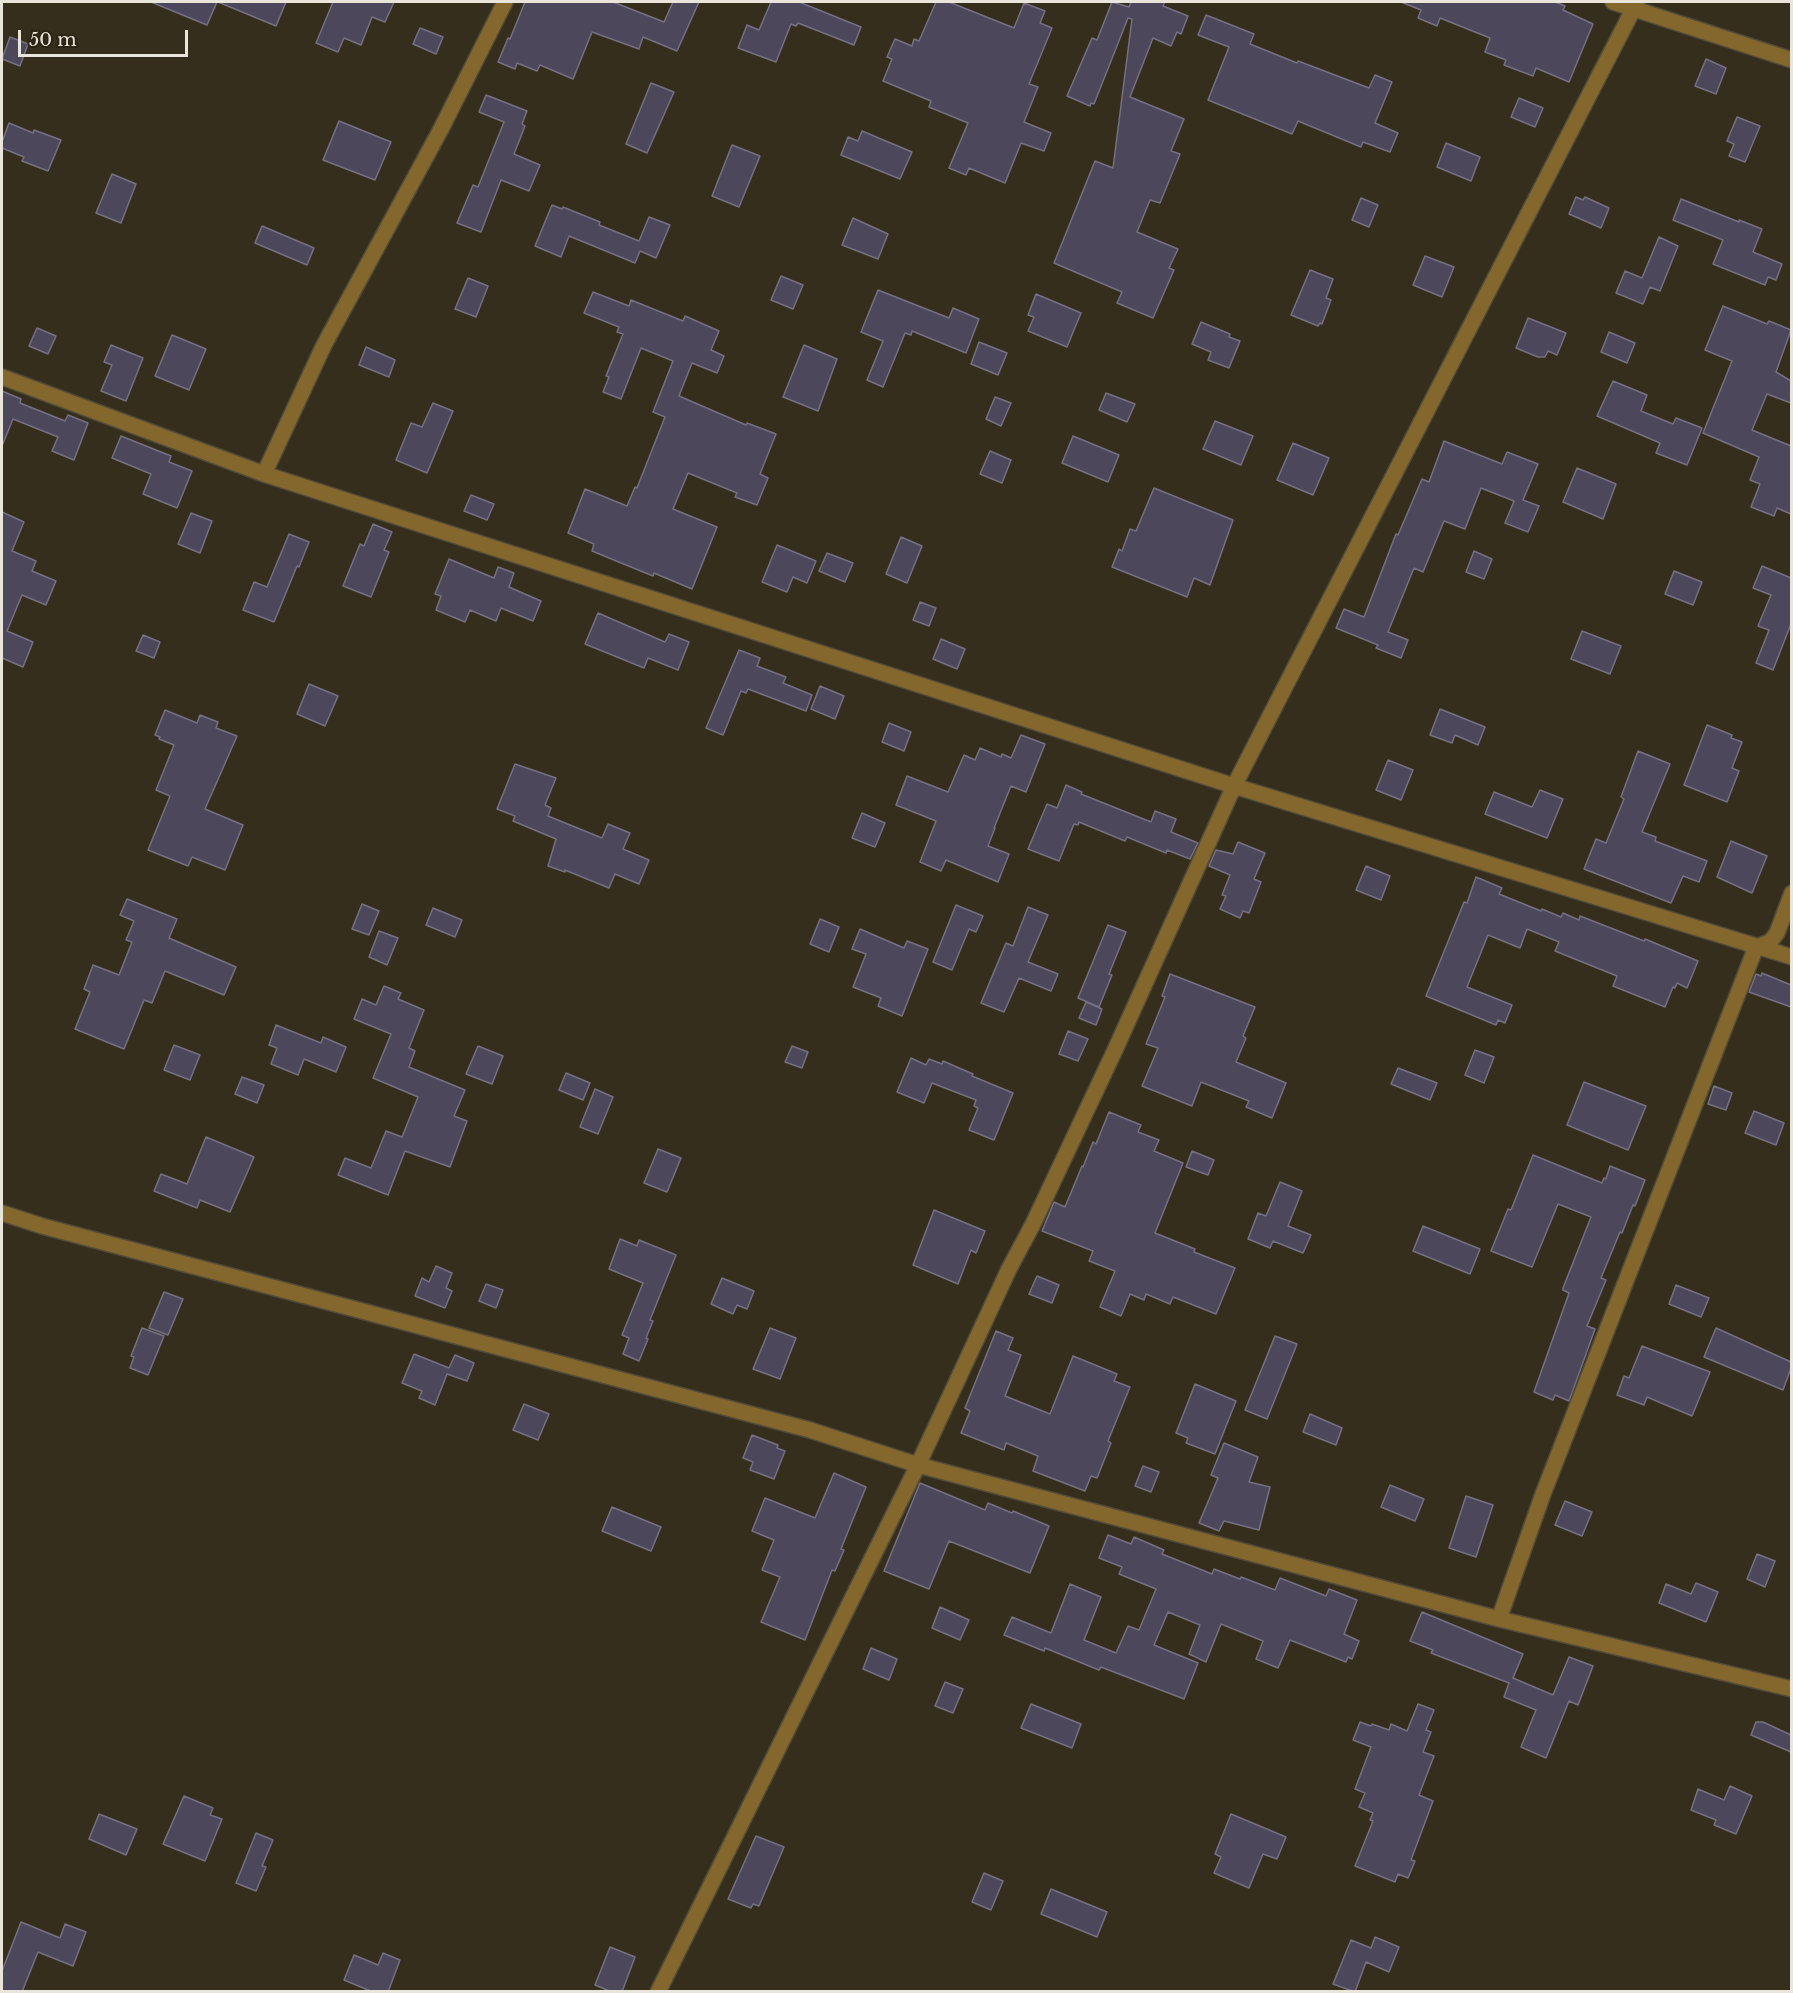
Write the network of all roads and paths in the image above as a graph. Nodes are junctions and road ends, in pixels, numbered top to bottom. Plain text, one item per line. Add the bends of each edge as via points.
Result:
1 (505, 2) edge
2 (1613, 2) edge
3 (1635, 5) edge
4 (1791, 60) edge
5 (2, 377) edge
6 (264, 474) junction
7 (1234, 786) junction
8 (1791, 893) edge
9 (1756, 947) junction
10 (1791, 957) edge
11 (2, 1213) edge
12 (918, 1465) junction
13 (1499, 1619) junction
14 (1791, 1689) edge
15 (658, 1992) edge

1 - 6 street via 324,345
2 - 3 street
3 - 4 street
3 - 7 street
5 - 6 street
6 - 7 street
7 - 9 street
7 - 12 street via 1115,1050
8 - 9 street via 1777,933 1770,942
9 - 10 street
9 - 13 street
11 - 12 street via 810,1430
12 - 13 street
12 - 15 street
13 - 14 street

